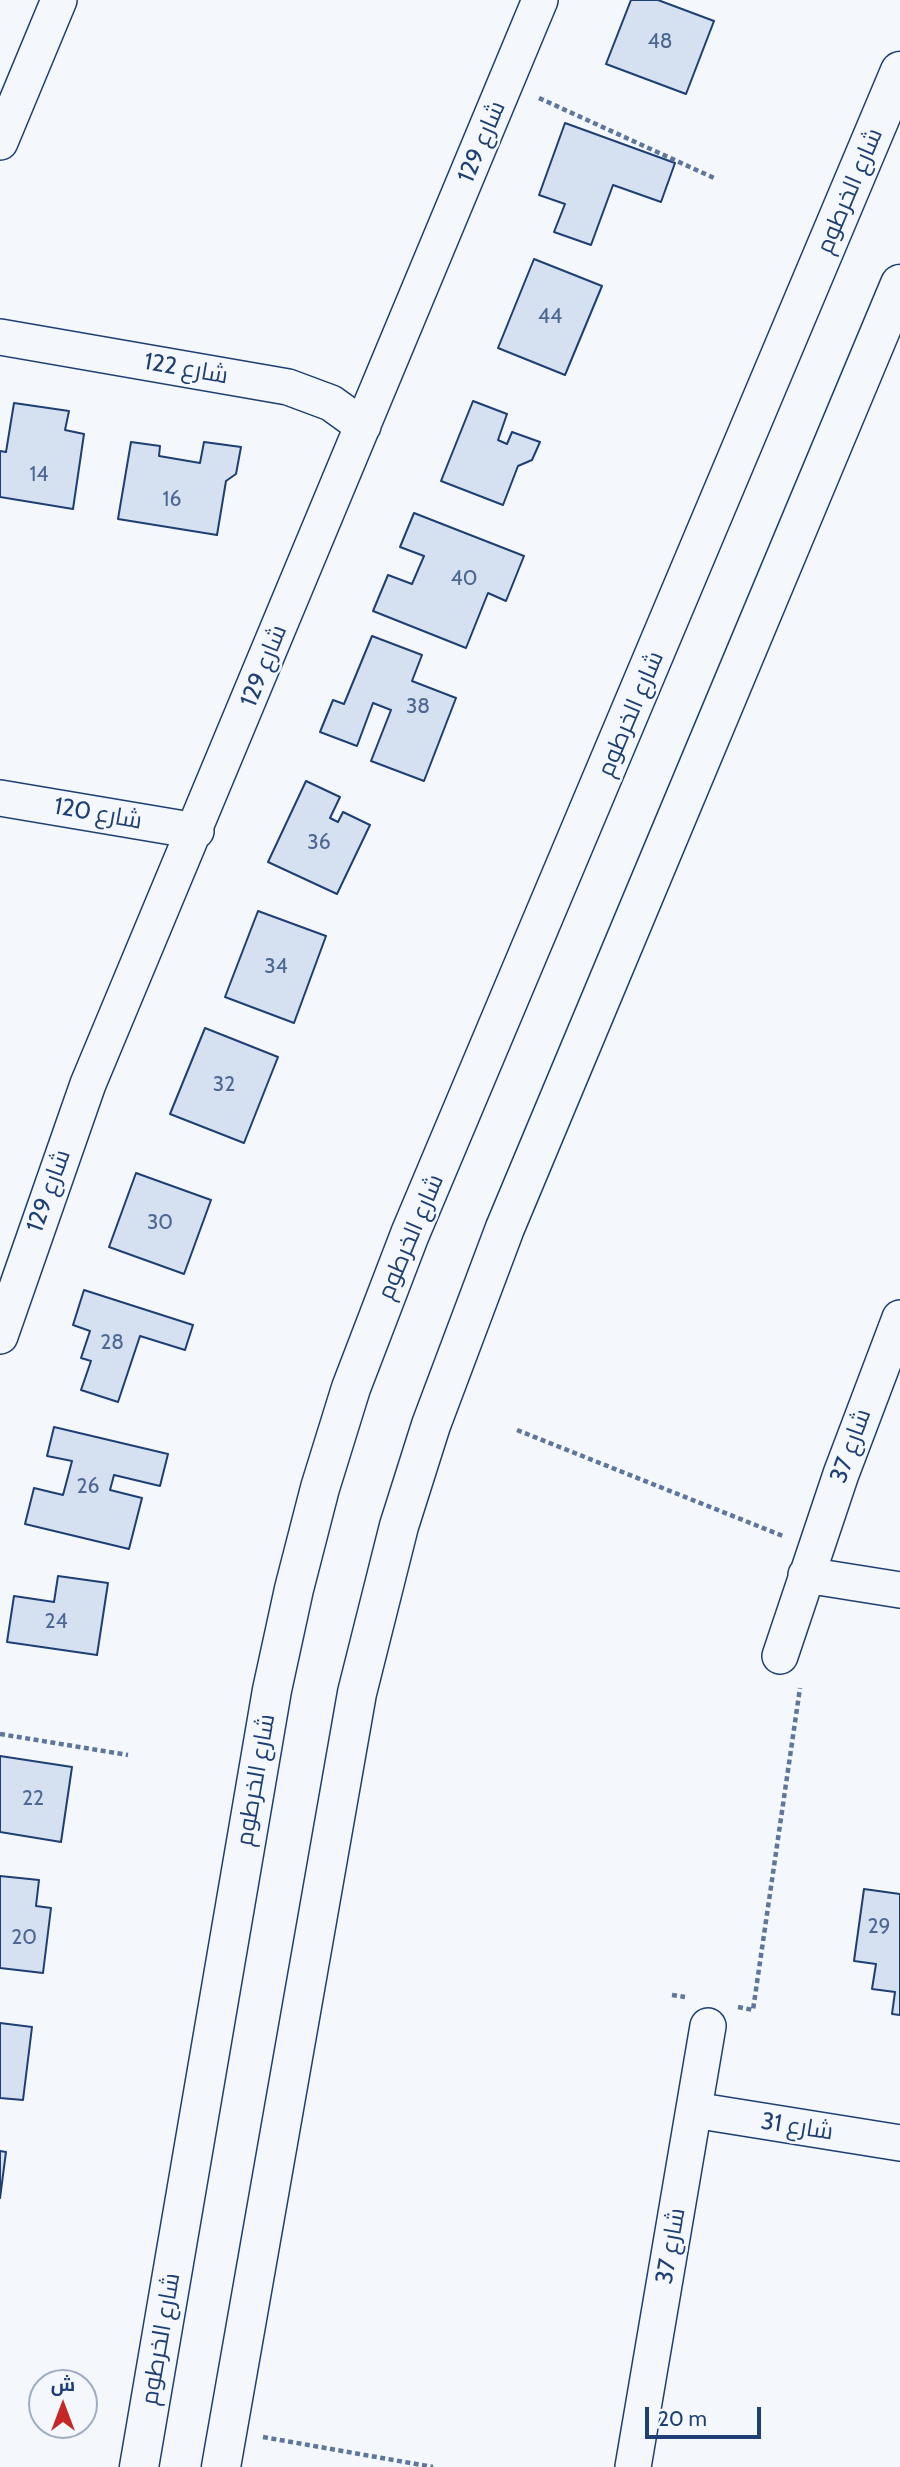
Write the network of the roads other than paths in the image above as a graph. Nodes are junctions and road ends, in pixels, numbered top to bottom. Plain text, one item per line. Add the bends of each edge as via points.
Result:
1 (59, 0) edge
2 (541, 0) edge
3 (900, 71) edge
4 (0, 142) edge
5 (900, 284) edge
6 (0, 337) edge
7 (363, 426) junction
8 (0, 797) edge
9 (196, 831) junction
10 (12, 1258) edge
11 (900, 1318) edge
12 (0, 1336) edge
13 (810, 1562) junction
14 (900, 1590) edge
15 (780, 1656) dead end
16 (711, 2010) road end
17 (694, 2110) junction
18 (900, 2143) edge
19 (225, 2449) edge
20 (139, 2467) edge
21 (634, 2467) edge

1 - 4 street
2 - 7 street, شارع 129
3 - 20 main road, شارع الخرطوم via 410,1234 347,1401 320,1488 272,1690
5 - 19 main road via 510,1215 430,1425 357,1693
6 - 7 street, شارع 122 via 288,387 331,403
7 - 9 street, شارع 129
8 - 9 street, شارع 120
9 - 10 street, شارع 129
10 - 12 street, شارع 129
11 - 13 street, شارع 37
13 - 14 street
13 - 15 street, شارع 37
16 - 17 street, شارع 37
17 - 18 street, شارع 31
17 - 21 street, شارع 37

